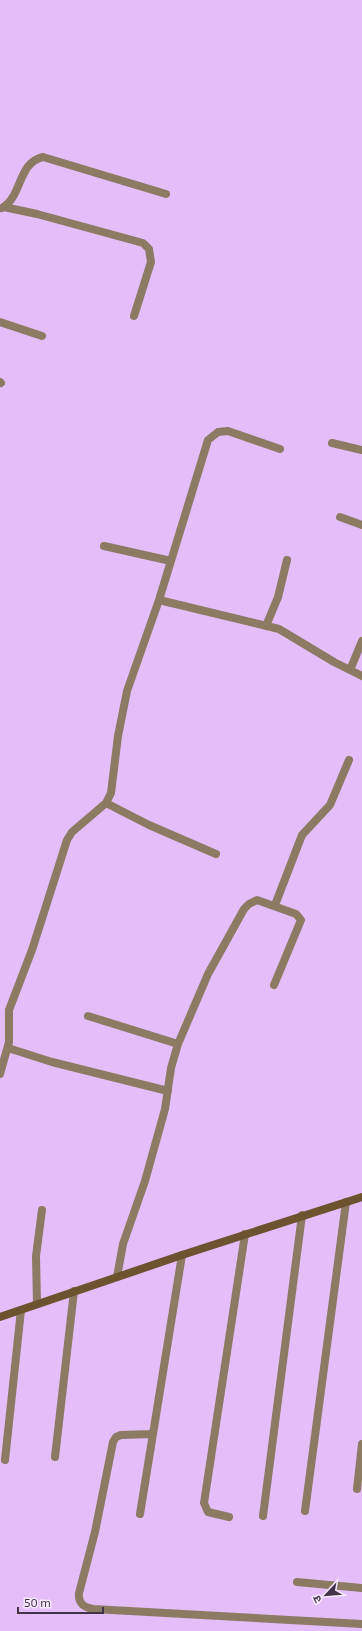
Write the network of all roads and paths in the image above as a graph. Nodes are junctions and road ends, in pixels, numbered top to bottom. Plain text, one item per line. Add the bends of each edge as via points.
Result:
1 (166, 194) dead end
2 (2, 209) edge
3 (134, 316) dead end
4 (0, 322) edge
5 (42, 336) dead end
6 (332, 443) dead end
7 (280, 449) dead end
8 (362, 450) edge
9 (340, 517) dead end
10 (362, 525) edge
11 (104, 546) dead end
12 (287, 560) dead end
13 (171, 561) junction
14 (160, 600) junction
15 (266, 626) junction
16 (362, 641) edge
17 (350, 670) junction
18 (362, 676) edge
19 (349, 760) dead end
20 (106, 803) junction
21 (216, 854) dead end
22 (275, 905) junction
23 (274, 985) dead end
24 (88, 1016) dead end
25 (178, 1044) junction
26 (8, 1048) junction
27 (0, 1074) edge
28 (168, 1091) junction
29 (362, 1197) edge
30 (346, 1202) junction
31 (42, 1210) dead end
32 (302, 1215) junction
33 (245, 1234) junction
34 (182, 1255) junction
35 (117, 1277) junction
36 (74, 1291) junction
37 (37, 1304) junction
38 (21, 1310) junction
39 (0, 1318) edge
40 (153, 1434) junction
41 (362, 1444) edge
42 (55, 1457) dead end
43 (5, 1460) dead end
44 (357, 1489) dead end
45 (305, 1511) dead end
46 (140, 1514) dead end
47 (263, 1516) dead end
48 (229, 1517) dead end
49 (297, 1582) dead end
50 (362, 1588) edge
51 (362, 1624) edge

1 - 2 street via 43,157 31,162 26,168 15,196
2 - 3 street via 37,214 143,243 149,249 151,262
4 - 5 street
6 - 8 street
7 - 13 street via 228,431 213,435 208,440
9 - 10 street
11 - 13 street
12 - 15 street via 278,597
13 - 14 street
14 - 15 street
14 - 20 street via 127,691 118,736 113,785
15 - 17 street via 285,633
16 - 17 street
17 - 18 street
19 - 22 street via 330,805 302,835
20 - 21 street
20 - 26 street via 72,832 67,840 32,950 9,1010
22 - 23 street via 296,914 301,923
22 - 25 street via 257,900 244,909 205,981
24 - 25 street
25 - 28 street
26 - 27 street
26 - 28 street
28 - 35 street via 145,1181 123,1244
29 - 30 street
30 - 32 street
30 - 45 street
31 - 37 street via 36,1256
32 - 33 street
32 - 47 street
33 - 34 street
33 - 48 street via 204,1503 208,1512
34 - 35 street
34 - 40 street
35 - 36 street
36 - 37 street
36 - 42 street
37 - 38 street
38 - 39 street
38 - 43 street
40 - 46 street
40 - 51 street via 121,1435 113,1442 95,1532 78,1592 81,1604 85,1608
41 - 44 street
49 - 50 street

